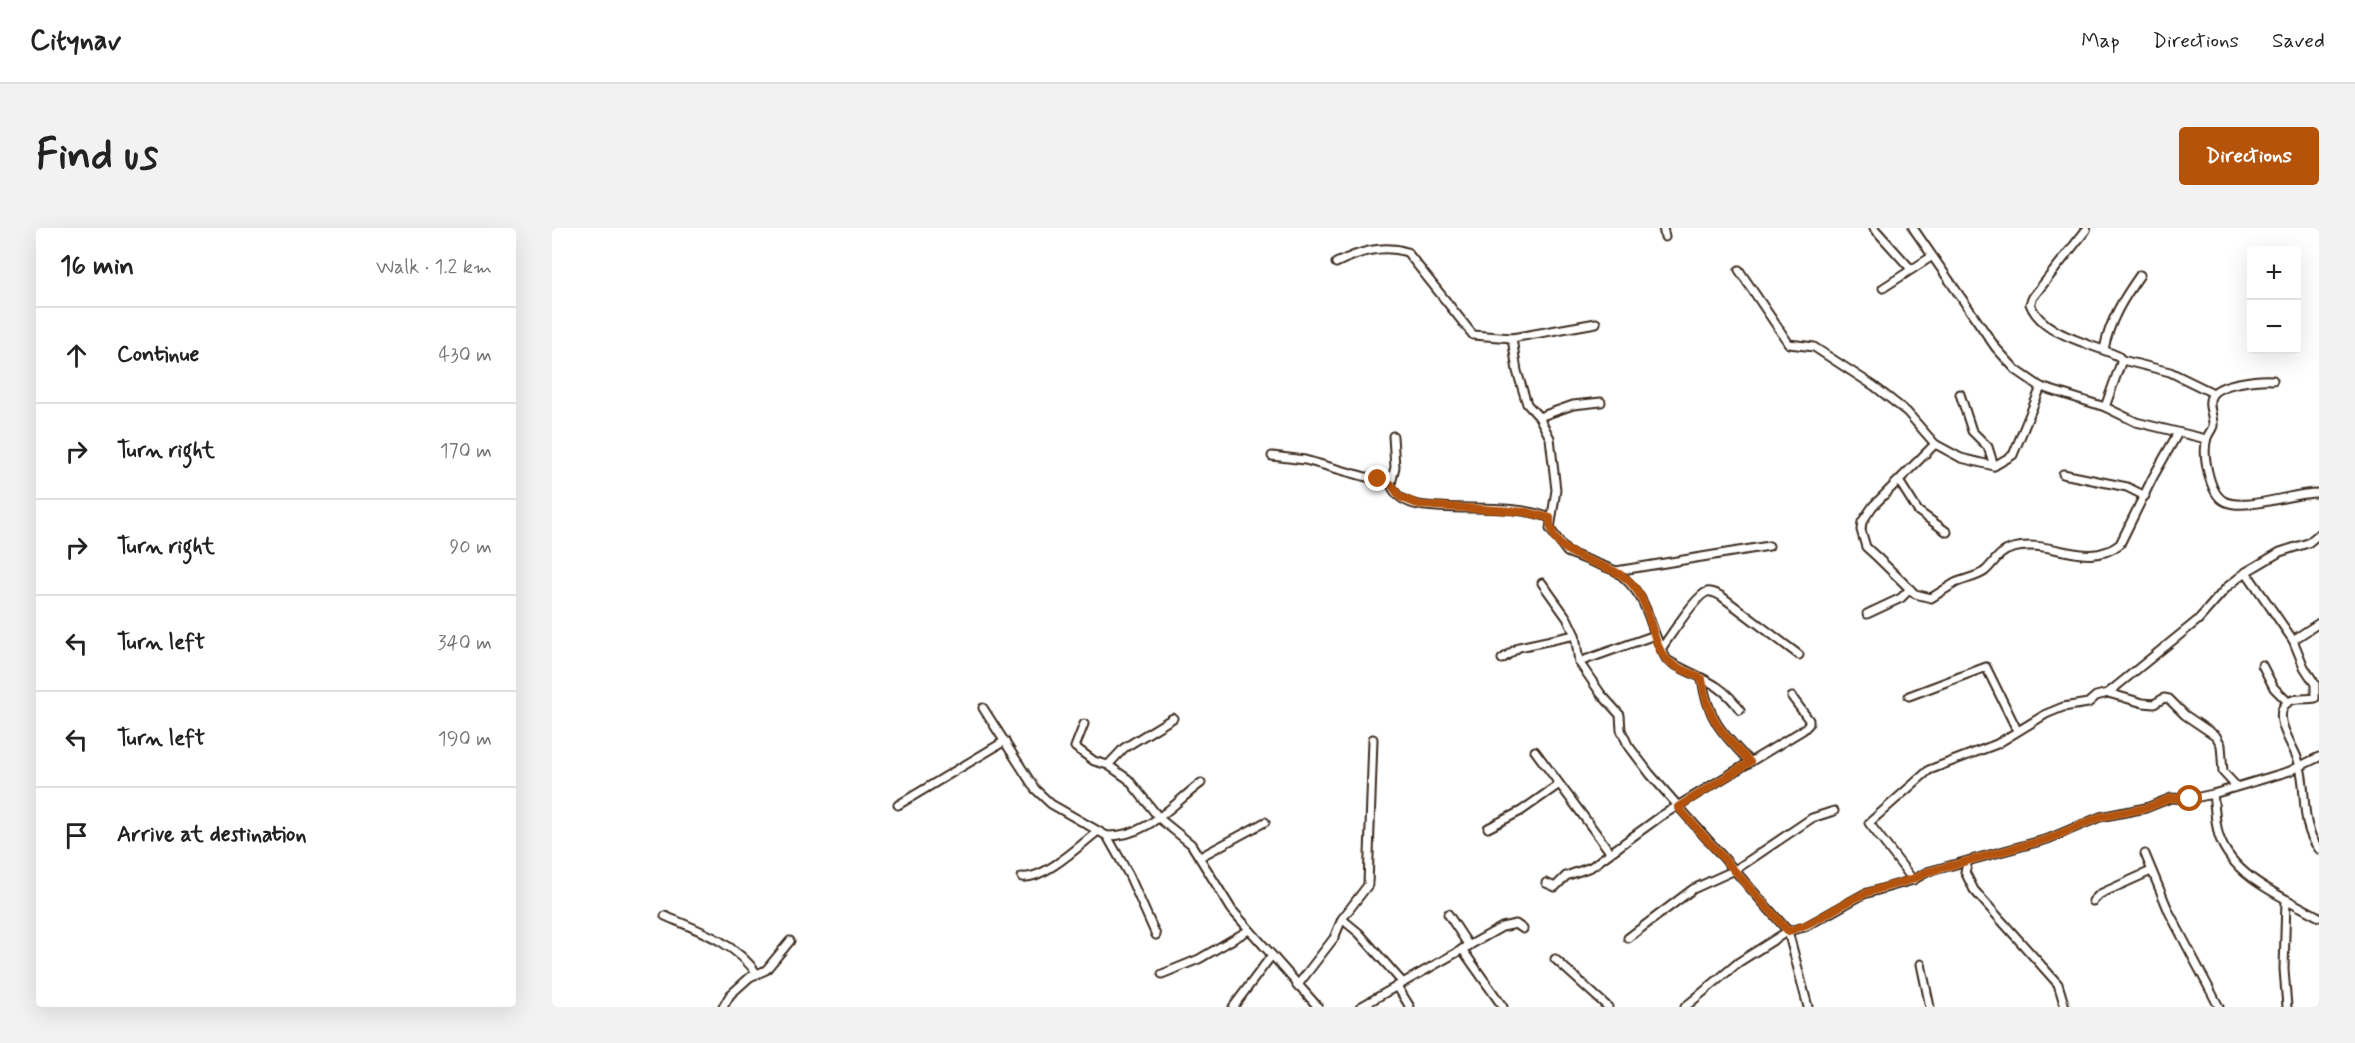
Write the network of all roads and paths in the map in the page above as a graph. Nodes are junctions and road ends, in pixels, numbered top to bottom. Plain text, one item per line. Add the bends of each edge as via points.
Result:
1 (1663, 228) edge
2 (1874, 228) edge
3 (1913, 228) edge
4 (2086, 230) dead end
5 (1665, 237) dead end
6 (1931, 257) junction
7 (1336, 263) dead end
8 (1910, 268) junction
9 (1740, 270) dead end
10 (2140, 275) dead end
11 (1883, 288) dead end
12 (1596, 323) dead end
13 (1512, 339) junction
14 (2104, 349) junction
15 (2122, 360) junction
16 (2273, 380) dead end
17 (2041, 387) junction
18 (2213, 393) junction
19 (1960, 394) dead end
20 (1601, 402) dead end
21 (2105, 407) junction
22 (1539, 417) junction
23 (2178, 433) junction
24 (1392, 436) dead end
25 (2206, 439) junction
26 (1935, 444) junction
27 (1272, 456) dead end
28 (1994, 466) junction
29 (2063, 474) dead end
30 (1899, 481) junction
31 (1391, 484) junction
32 (2319, 493) edge
33 (2145, 496) junction
34 (1550, 518) junction
35 (1947, 532) dead end
36 (2319, 534) edge
37 (1769, 546) dead end
38 (1616, 571) junction
39 (2246, 572) junction
40 (1542, 583) dead end
41 (1910, 589) junction
42 (1867, 614) dead end
43 (2319, 623) edge
44 (1575, 635) junction
45 (1655, 636) junction
46 (2293, 639) junction
47 (1660, 649) junction
48 (1799, 655) dead end
49 (1502, 659) dead end
50 (1580, 662) junction
51 (2262, 665) dead end
52 (1702, 679) junction
53 (2108, 693) junction
54 (1909, 696) dead end
55 (1792, 697) dead end
56 (2288, 702) junction
57 (983, 708) dead end
58 (1740, 710) dead end
59 (1173, 718) dead end
60 (1084, 724) dead end
61 (2017, 730) junction
62 (1373, 739) dead end
63 (1005, 741) junction
64 (1535, 751) dead end
65 (2319, 757) edge
66 (1750, 762) junction
67 (1108, 765) junction
68 (2300, 765) junction
69 (1201, 783) dead end
70 (1558, 785) junction
71 (2236, 786) junction
72 (2213, 794) junction
73 (898, 805) dead end
74 (1678, 807) junction
75 (1834, 811) dead end
76 (1160, 819) junction
77 (1265, 822) dead end
78 (1488, 828) dead end
79 (1097, 832) junction
80 (1107, 836) junction
81 (2319, 849) edge
82 (1610, 852) junction
83 (2145, 854) dead end
84 (1200, 857) junction
85 (1968, 861) junction
86 (1735, 870) junction
87 (2151, 871) junction
88 (1022, 877) dead end
89 (1913, 880) junction
90 (1546, 883) dead end
91 (2286, 900) junction
92 (2093, 901) dead end
93 (1448, 914) dead end
94 (665, 916) dead end
95 (2319, 917) edge
96 (1342, 920) junction
97 (1523, 929) dead end
98 (1248, 930) junction
99 (1788, 931) junction
100 (1156, 935) dead end
101 (1628, 938) dead end
102 (790, 941) dead end
103 (1466, 948) junction
104 (1272, 955) junction
105 (1555, 959) dead end
106 (1921, 964) dead end
107 (757, 974) junction
108 (1162, 974) dead end
109 (1400, 985) junction
110 (1297, 986) junction
111 (723, 1007) edge
112 (1233, 1007) edge
113 (1318, 1007) edge
114 (1359, 1007) edge
115 (1410, 1007) edge
116 (1503, 1007) edge
117 (1608, 1007) edge
118 (1685, 1007) edge
119 (1808, 1007) edge
120 (1930, 1007) edge
121 (2065, 1007) edge
122 (2219, 1007) edge
123 (2287, 1007) edge

1 - 5 street
2 - 8 street
3 - 6 street
4 - 14 street via 2030,304 2038,318 2055,330
6 - 8 street
6 - 17 street via 1996,348 2016,370
7 - 13 street via 1357,253 1392,247 1407,252 1473,335
8 - 11 street
9 - 26 street via 1789,344 1814,347 1874,386 1907,412
10 - 14 street via 2120,302
12 - 13 street
13 - 22 street via 1516,371 1527,404
14 - 15 street
15 - 18 street via 2170,372
15 - 21 street
16 - 18 street via 2237,383
17 - 21 street
17 - 28 street via 2016,450
18 - 25 street via 2213,426
19 - 28 street via 1972,431 1988,447
20 - 22 street via 1573,405
21 - 23 street via 2136,422
22 - 34 street via 1553,457 1557,490
23 - 25 street
23 - 33 street
24 - 31 street via 1395,467
25 - 32 street via 2211,486 2226,503
26 - 28 street via 1961,458
26 - 30 street
27 - 31 street via 1305,460
29 - 33 street via 2127,487
30 - 35 street via 1918,511
30 - 41 street via 1873,507 1861,530 1866,547
31 - 34 street via 1400,497 1420,505 1526,512
33 - 41 street via 2120,544 2102,554 2015,547 1994,558 1984,571 1931,598 1918,596
34 - 38 street via 1550,529 1567,552
36 - 39 street
37 - 38 street
38 - 45 street via 1642,597
39 - 46 street
39 - 53 street via 2227,586 2198,620
40 - 44 street via 1560,605
41 - 42 street via 1901,598
43 - 46 street
44 - 49 street via 1518,647
44 - 50 street
45 - 47 street
45 - 50 street
46 - 56 street via 2315,684 2315,698
47 - 48 street via 1704,593 1710,591
47 - 52 street via 1667,660
50 - 74 street via 1620,715 1628,745
51 - 56 street via 2274,688
52 - 58 street via 1729,693
52 - 66 street via 1717,727
53 - 61 street via 2088,703 2063,707
53 - 71 street via 2154,704 2169,699 2216,736 2221,745 2223,772
54 - 61 street via 1986,667
55 - 66 street via 1809,724
56 - 68 street via 2283,707 2282,719
57 - 63 street
59 - 67 street via 1124,748
60 - 67 street via 1075,747 1094,761
61 - 89 street via 1997,744 1929,770 1869,823
62 - 96 street via 1370,875 1362,895
63 - 73 street
63 - 79 street via 1035,789 1051,804
64 - 70 street
65 - 68 street
66 - 74 street
67 - 76 street via 1128,779
68 - 71 street
68 - 81 street via 2304,812
69 - 76 street
70 - 78 street
70 - 82 street
71 - 72 street
72 - 85 street via 2171,798 2146,808 2100,817 2048,839
72 - 91 street via 2219,835 2231,857 2246,873
74 - 82 street
74 - 86 street
75 - 86 street via 1812,818
76 - 80 street via 1133,831
76 - 84 street via 1185,837
77 - 84 street
79 - 80 street
79 - 88 street via 1044,871
80 - 100 street
82 - 90 street via 1591,867 1566,876 1555,887
83 - 87 street
84 - 98 street
85 - 89 street
85 - 121 street via 1965,872 1974,890 2058,984
86 - 99 street
86 - 101 street via 1694,890
87 - 92 street via 2127,880
87 - 122 street
89 - 99 street via 1864,894 1805,927
91 - 95 street
91 - 123 street
93 - 103 street
94 - 107 street via 707,933 748,961
96 - 109 street via 1359,933
96 - 110 street via 1334,938
97 - 103 street via 1511,923
98 - 104 street
98 - 108 street via 1199,959
99 - 118 street via 1739,962
99 - 119 street
102 - 107 street via 766,970
103 - 109 street
103 - 116 street
104 - 110 street
104 - 112 street
105 - 117 street
106 - 120 street
107 - 111 street via 730,995
109 - 114 street
109 - 115 street
110 - 113 street

